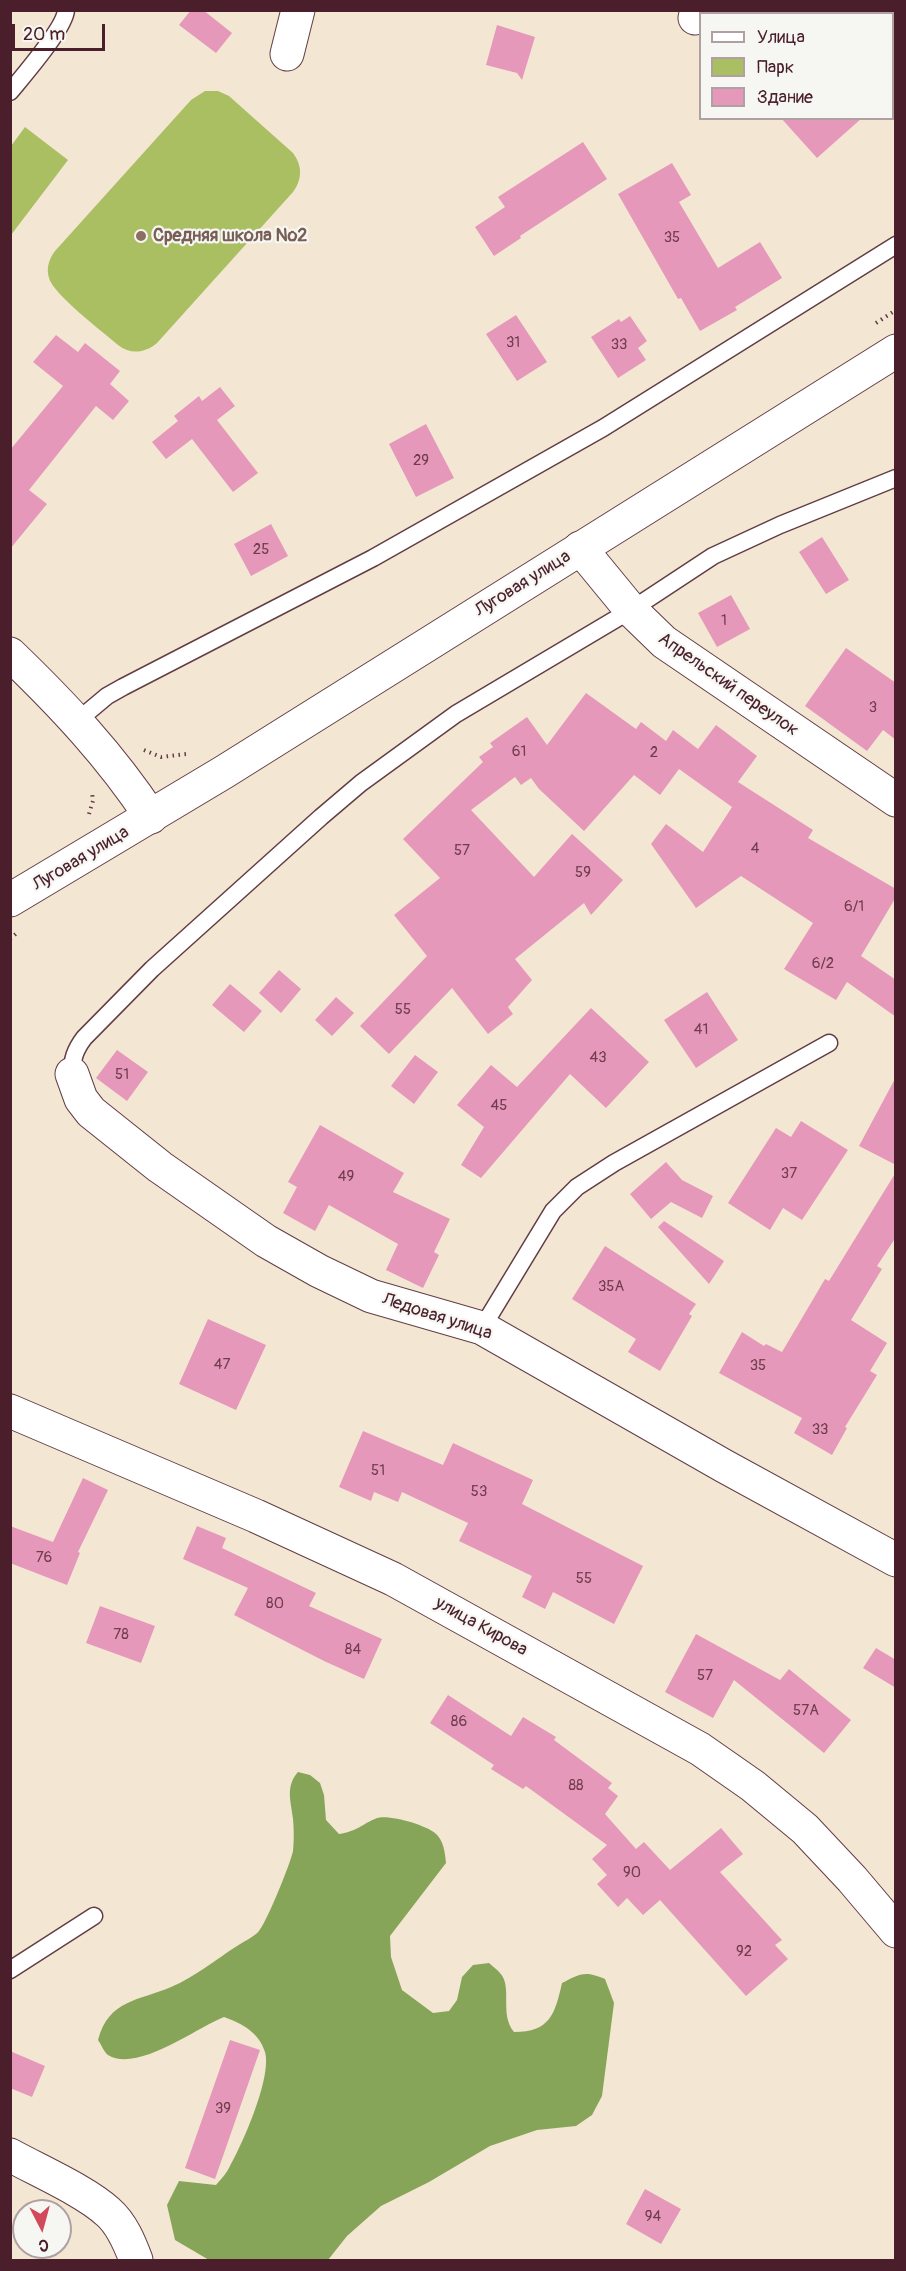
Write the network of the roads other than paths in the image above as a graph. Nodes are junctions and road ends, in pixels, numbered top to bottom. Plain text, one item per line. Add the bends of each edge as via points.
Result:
1 (66, 10) edge
2 (298, 10) edge
3 (287, 54) dead end
4 (10, 92) edge
5 (896, 245) edge
6 (896, 351) edge
7 (896, 478) edge
8 (580, 548) junction
9 (631, 610) junction
10 (10, 654) edge
11 (76, 722) junction
12 (896, 800) edge
13 (151, 817) junction
14 (10, 900) edge
15 (829, 1043) dead end
16 (72, 1074) joint
17 (482, 1328) junction
18 (10, 1411) edge
19 (896, 1560) edge
20 (94, 1916) dead end
21 (896, 1931) edge
22 (10, 1970) edge
23 (10, 2155) edge
24 (136, 2260) edge

1 - 4 lane via 56,33
2 - 3 street
5 - 11 lane via 603,428 373,558 123,687
6 - 8 street, Луговая улица
7 - 9 lane via 713,556
8 - 9 street, Апрельский переулок
8 - 13 street, Луговая улица
9 - 12 street, Апрельский переулок via 693,663
9 - 16 lane via 456,714 361,783 145,977 76,1048
10 - 11 street, Луговая улица
11 - 13 street, Луговая улица via 127,780
13 - 14 street, Луговая улица
15 - 17 lane via 577,1186 553,1210
16 - 17 street, Ледовая улица via 81,1099 91,1112 160,1167 266,1241 371,1296
17 - 19 street, Ледовая улица
18 - 21 street, улица Кирова via 393,1579 700,1749 805,1829
20 - 22 lane
23 - 24 street via 110,2212

